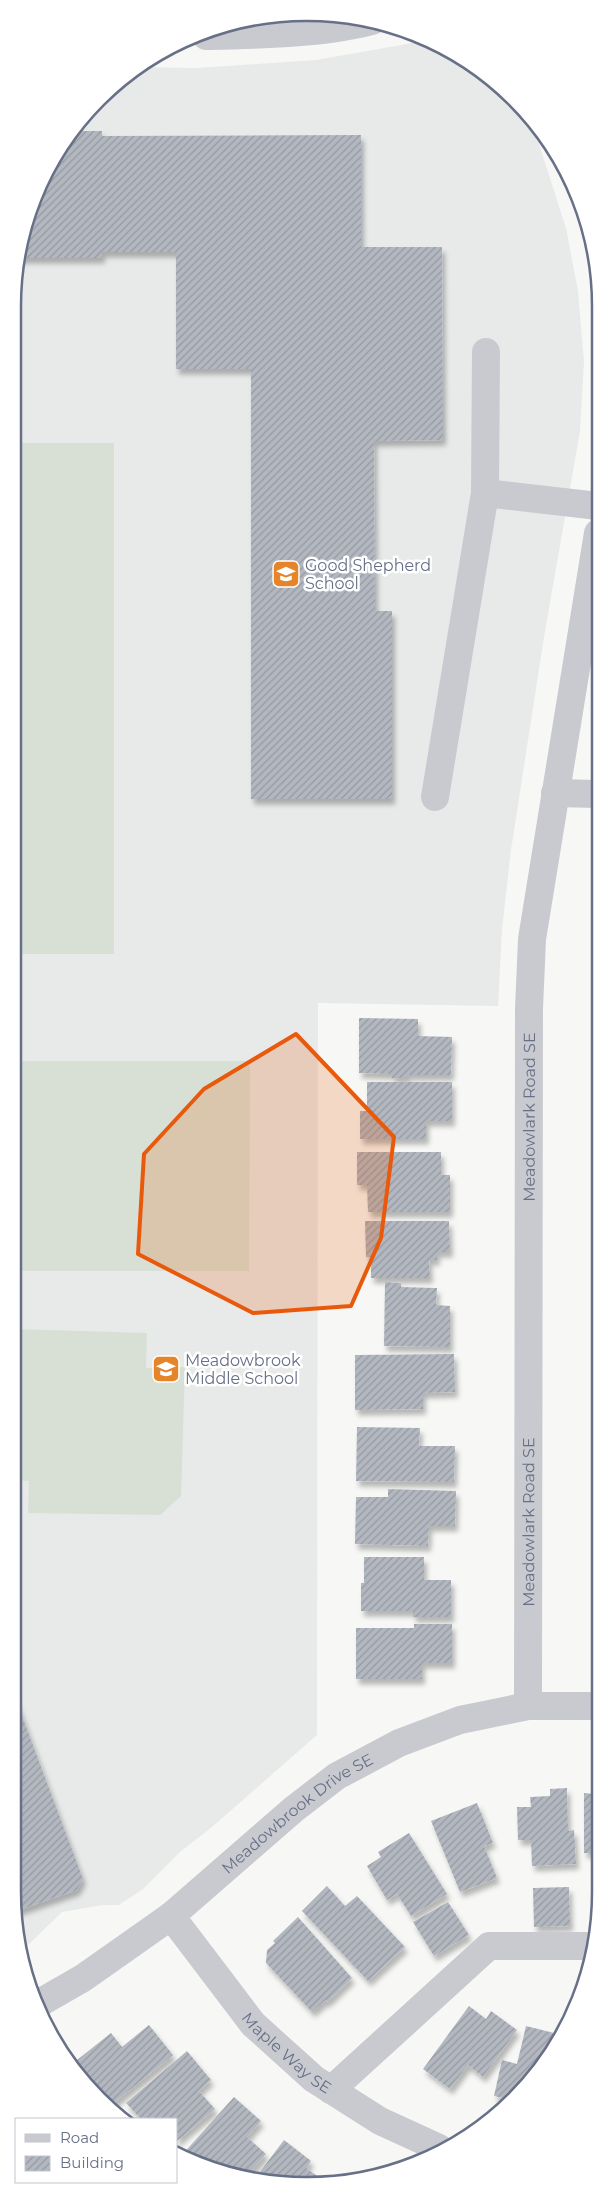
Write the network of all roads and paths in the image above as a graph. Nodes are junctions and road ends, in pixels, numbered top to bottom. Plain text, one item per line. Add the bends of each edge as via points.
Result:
1 (355, 26) edge
2 (216, 36) edge
3 (486, 352) dead end
4 (485, 493) junction
5 (592, 505) edge
6 (592, 569) edge
7 (555, 793) junction
8 (592, 794) edge
9 (435, 797) dead end
10 (528, 1706) junction
11 (592, 1706) edge
12 (171, 1916) junction
13 (586, 1946) edge
14 (43, 2001) edge
15 (331, 2090) junction
16 (435, 2146) edge

1 - 2 street
3 - 4 street
4 - 5 street
4 - 9 street
6 - 7 street, Meadowlark Road SE
7 - 8 street
7 - 10 street, Meadowlark Road SE via 532,939 528,1008
10 - 11 street, Meadowbrook Drive SE
10 - 12 street, Meadowbrook Drive SE via 460,1720 399,1743 337,1776
12 - 14 street, Meadowbrook Drive SE
12 - 15 street, Maple Way SE via 253,2024 314,2079
13 - 15 street via 489,1946
15 - 16 street, Maple Way SE via 380,2121

